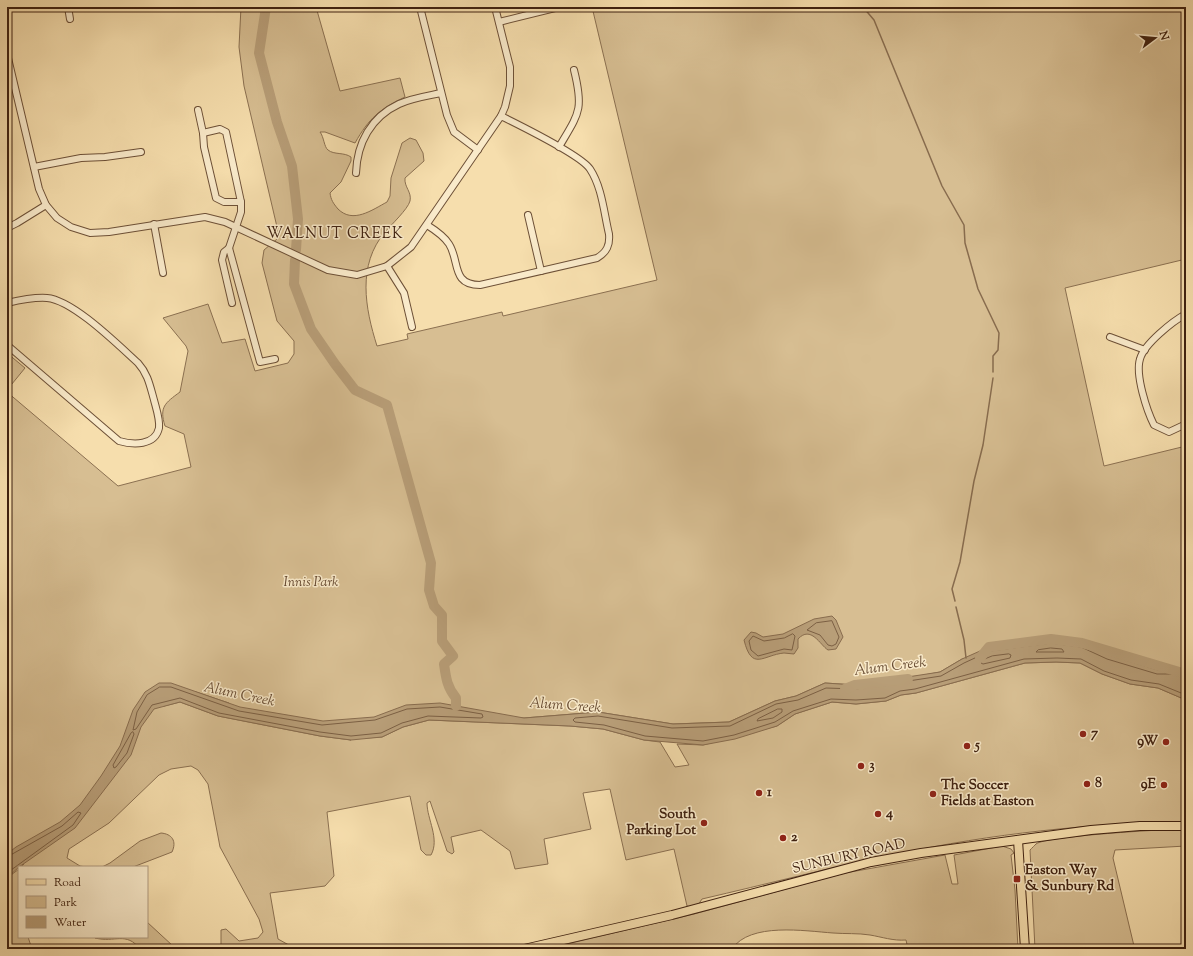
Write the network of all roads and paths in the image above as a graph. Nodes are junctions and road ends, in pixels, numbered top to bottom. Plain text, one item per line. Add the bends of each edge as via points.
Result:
1 (68, 7) edge
2 (420, 7) edge
3 (495, 7) edge
4 (555, 8) edge
5 (70, 19) dead end
6 (499, 22) junction
7 (7, 58) edge
8 (574, 70) dead end
9 (441, 92) junction
10 (198, 110) dead end
11 (502, 116) junction
12 (203, 133) junction
13 (559, 147) junction
14 (478, 150) junction
15 (141, 152) dead end
16 (34, 167) junction
17 (356, 173) dead end
18 (241, 202) junction
19 (46, 205) junction
20 (528, 215) dead end
21 (154, 224) junction
22 (427, 225) junction
23 (236, 227) junction
24 (7, 228) edge
25 (229, 248) junction
26 (387, 266) junction
27 (541, 271) junction
28 (163, 273) dead end
29 (7, 303) edge
30 (232, 304) dead end
31 (1186, 314) edge
32 (412, 327) dead end
33 (1110, 337) dead end
34 (7, 345) edge
35 (1145, 350) junction
36 (275, 359) dead end
37 (1186, 424) edge
38 (1186, 826) edge
39 (1018, 840) junction
40 (524, 949) edge
41 (1025, 949) edge

1 - 5 street
2 - 9 street
3 - 6 street
4 - 6 street
6 - 11 street via 510,67 510,86
7 - 16 street
8 - 13 street via 580,104 577,116
9 - 14 street via 454,132
9 - 17 street via 399,104 383,114 368,130 359,147
10 - 12 street
11 - 13 street
11 - 14 street
12 - 18 street via 216,198 224,202
12 - 18 street via 225,130
13 - 27 street via 590,168 596,180 610,241 607,249 597,258
14 - 22 street
15 - 16 street via 81,158
16 - 19 street
18 - 23 street
19 - 21 street via 66,224 90,233
19 - 24 street
20 - 27 street
21 - 23 street via 205,217
21 - 28 street
22 - 26 street via 411,247
22 - 27 street via 449,244 460,276 472,285
23 - 25 street
23 - 26 street via 328,270 357,274
25 - 30 street via 224,252 222,260
25 - 36 street via 260,362
26 - 32 street via 404,293
29 - 34 street via 48,298 74,309 138,363 147,375 158,419 159,428 155,436 147,442 133,445 119,441
31 - 35 street via 1171,322
33 - 35 street
35 - 37 street via 1139,360 1139,371 1152,421 1158,428 1169,432
38 - 39 main road, SUNBURY ROAD via 1098,829
39 - 40 main road, SUNBURY ROAD via 871,862 672,915
39 - 41 main road

